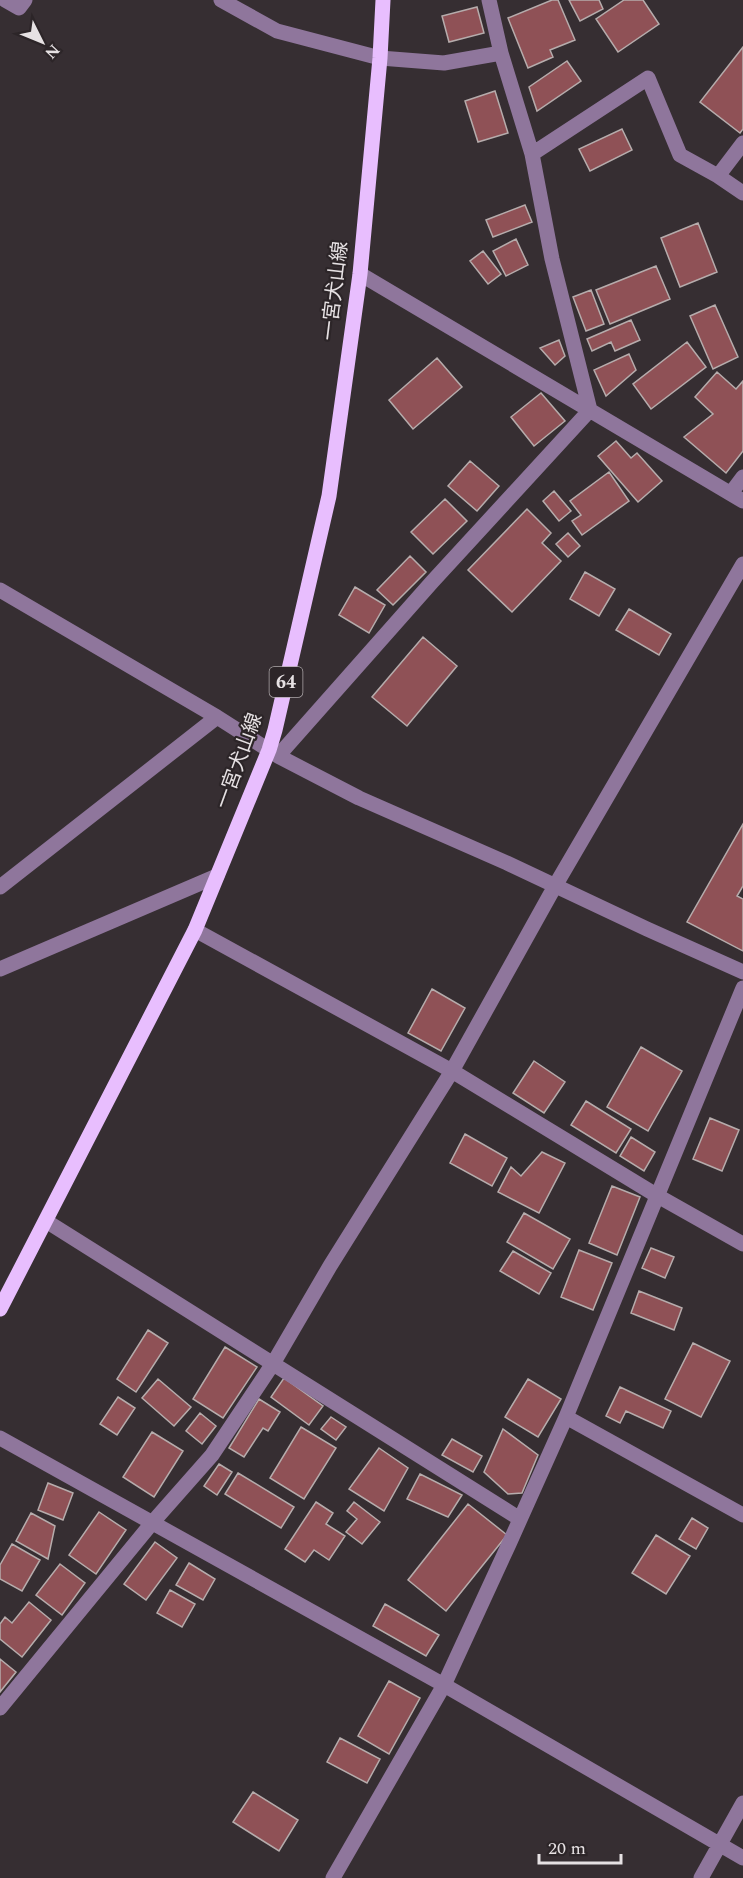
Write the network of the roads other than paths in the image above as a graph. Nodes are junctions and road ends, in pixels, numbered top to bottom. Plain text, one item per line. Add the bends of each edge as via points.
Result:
1 (5, 0) edge
2 (25, 0) edge
3 (221, 0) edge
4 (383, 0) edge
5 (489, 0) edge
6 (501, 53) junction
7 (380, 58) junction
8 (743, 143) edge
9 (532, 154) junction
10 (718, 176) junction
11 (743, 193) edge
12 (360, 274) junction
13 (590, 410) junction
14 (743, 477) edge
15 (737, 497) edge
16 (743, 564) edge
17 (0, 590) edge
18 (217, 717) junction
19 (274, 753) junction
20 (217, 876) junction
21 (555, 886) junction
22 (0, 888) edge
23 (195, 930) junction
24 (0, 969) edge
25 (743, 972) edge
26 (743, 988) edge
27 (452, 1071) junction
28 (656, 1195) junction
29 (46, 1221) junction
30 (743, 1244) edge
31 (0, 1309) edge
32 (274, 1362) junction
33 (566, 1418) junction
34 (0, 1438) edge
35 (743, 1515) edge
36 (520, 1519) junction
37 (152, 1523) junction
38 (444, 1685) junction
39 (0, 1708) edge
40 (743, 1803) edge
41 (719, 1844) junction
42 (743, 1858) edge
43 (333, 1878) edge
44 (701, 1878) edge

1 - 2 street via 19,8
3 - 7 street via 277,31
4 - 7 main road, 一宮犬山線 / 64
5 - 6 street
6 - 7 street via 444,63
6 - 9 street
7 - 12 main road, 一宮犬山線 / 64
8 - 10 street
9 - 10 street via 648,78 680,155
9 - 13 street via 552,259
10 - 11 street
12 - 13 street
12 - 19 main road, 一宮犬山線 / 64 via 329,496
13 - 15 street
13 - 19 street
14 - 15 street
16 - 21 street
17 - 18 street
18 - 19 street
18 - 22 street
19 - 20 main road, 一宮犬山線 / 64
19 - 21 street via 359,798
20 - 23 main road, 一宮犬山線 / 64
20 - 24 street
21 - 25 street
21 - 27 street
23 - 27 street
23 - 29 main road, 一宮犬山線 / 64
26 - 28 street
27 - 28 street
27 - 32 street
28 - 30 street
28 - 33 street
29 - 31 main road, 一宮犬山線 / 64
29 - 32 street
32 - 36 street
32 - 37 street via 212,1455
33 - 35 street
33 - 36 street
34 - 37 street
36 - 38 street
37 - 38 street
37 - 39 street
38 - 41 street
38 - 43 street
40 - 41 street
41 - 42 street
41 - 44 street

